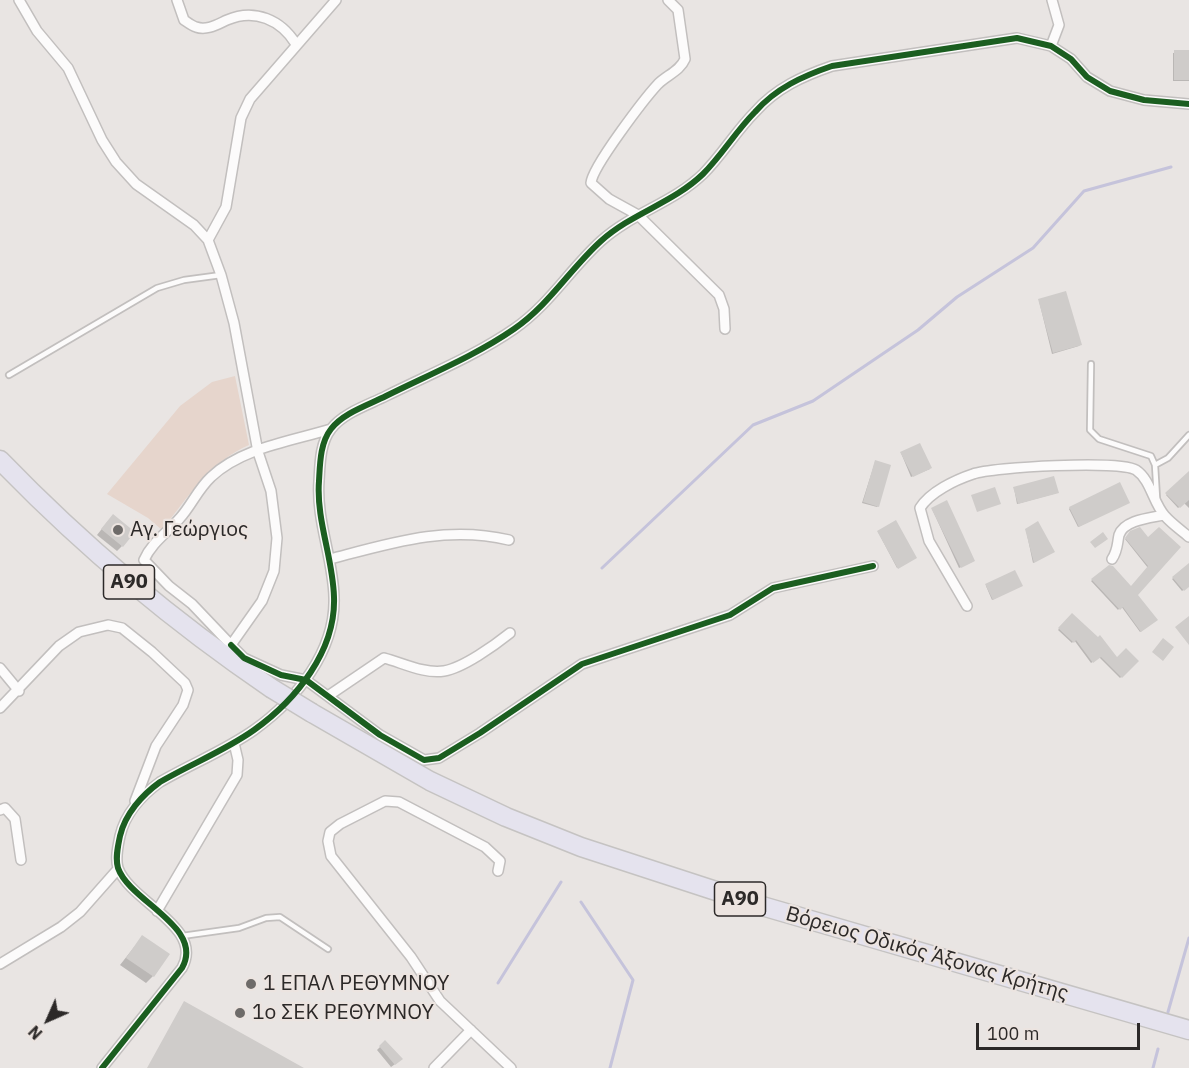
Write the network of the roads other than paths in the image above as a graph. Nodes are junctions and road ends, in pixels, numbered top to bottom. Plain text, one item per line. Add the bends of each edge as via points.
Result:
1 (19, 0) edge
2 (177, 0) edge
3 (336, 0) edge
4 (668, 0) edge
5 (1052, 0) edge
6 (296, 44) junction
7 (1051, 46) junction
8 (1189, 104) edge
9 (638, 215) junction
10 (208, 240) junction
11 (221, 275) junction
12 (725, 328) dead end
13 (1091, 364) dead end
14 (9, 375) dead end
15 (331, 429) junction
16 (1189, 435) edge
17 (258, 452) junction
18 (0, 460) edge
19 (1155, 465) junction
20 (1156, 501) junction
21 (1164, 515) junction
22 (1189, 537) edge
23 (509, 540) dead end
24 (330, 559) junction
25 (1113, 559) dead end
26 (873, 566) dead end
27 (967, 606) dead end
28 (510, 633) dead end
29 (231, 645) junction
30 (0, 668) edge
31 (306, 680) junction
32 (19, 691) junction
33 (328, 696) junction
34 (0, 708) edge
35 (234, 742) junction
36 (133, 809) junction
37 (0, 810) edge
38 (21, 860) dead end
39 (118, 869) junction
40 (498, 871) dead end
41 (157, 911) junction
42 (182, 936) junction
43 (328, 949) dead end
44 (0, 964) edge
45 (471, 1030) junction
46 (1189, 1030) edge
47 (102, 1068) edge
48 (434, 1068) edge
49 (511, 1068) edge

1 - 10 street via 37,32 68,68 116,162 136,184 194,225
2 - 6 street via 184,20 196,27 218,26 239,16 262,16 290,33
3 - 6 street
4 - 9 street via 678,10 685,59 682,66 651,93 591,178 600,193
5 - 7 street via 1059,25
6 - 10 street via 250,99 241,118 226,207
7 - 8 street via 1110,91 1144,100
7 - 9 street via 1017,38 1001,39 832,66 805,76 769,98 714,163 682,192
9 - 12 street via 719,296
9 - 15 street via 601,241 545,303 516,328 364,407
10 - 11 street
11 - 14 lane via 157,288
11 - 17 street
13 - 19 lane via 1089,421 1094,436 1145,452
15 - 17 street
15 - 24 street via 323,445 318,493
16 - 19 lane via 1168,458
17 - 29 street via 275,512 276,554 262,602
17 - 29 street via 231,460 209,478 180,518 150,547 144,560
18 - 46 highway, Βόρειος Οδικός Άξονας Κρήτης / Α90, bridge via 115,572 177,622 271,688 430,781 580,847 762,906
19 - 20 lane
20 - 21 street
20 - 27 street via 1136,470 1100,464 974,473 935,493 923,503 920,515 929,541
21 - 22 street
21 - 25 street via 1125,527
23 - 24 street via 470,533 434,534
24 - 31 street via 335,599 332,626 321,656
26 - 33 street via 773,588 730,615 582,664 439,758 424,760 409,753
28 - 33 street via 445,671 420,669 384,658
29 - 31 street via 244,658 281,675
30 - 32 street
31 - 33 street
31 - 35 street via 265,722
32 - 34 street
32 - 36 street via 59,646 79,632 108,625 122,627 185,683 188,695 156,746
35 - 36 street via 160,782
35 - 41 street via 238,767 234,782
36 - 39 street via 122,831
37 - 38 street via 5,808 15,819
39 - 41 street
39 - 44 street via 68,922
40 - 45 street via 500,861 485,847 399,802 385,801 340,824 330,832 328,841 331,856 411,957 440,1002
41 - 42 street
42 - 43 lane via 280,917
42 - 47 street via 188,956 182,968
45 - 48 street
45 - 49 street

